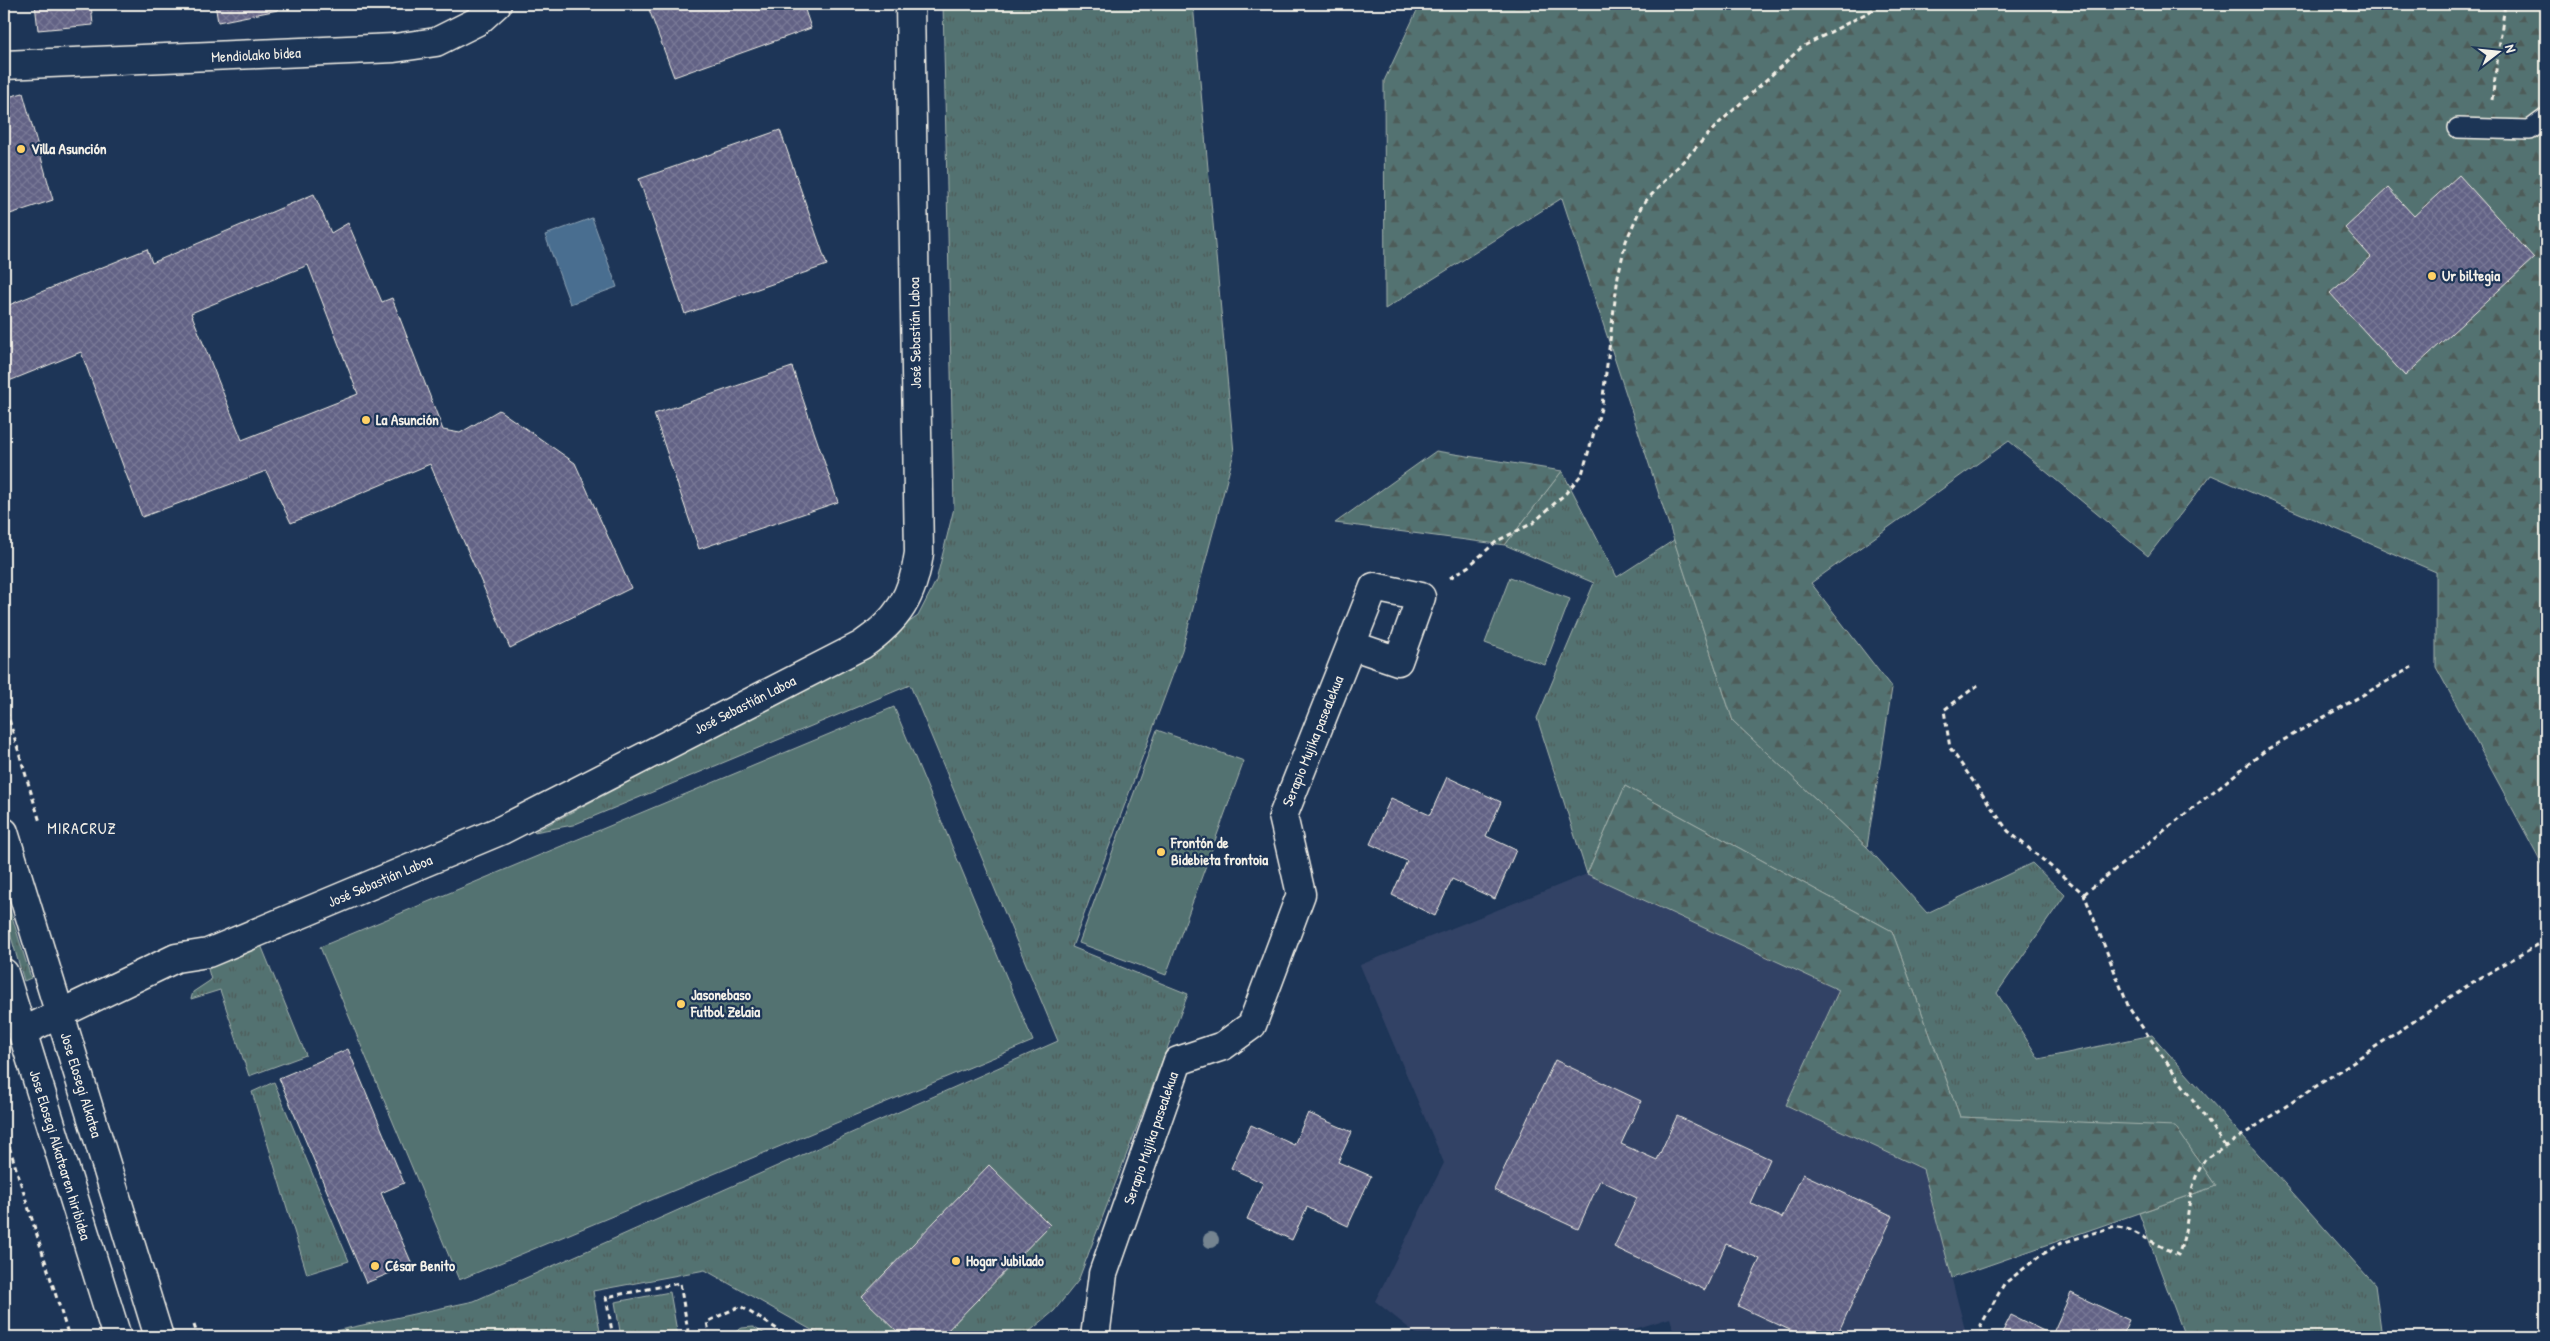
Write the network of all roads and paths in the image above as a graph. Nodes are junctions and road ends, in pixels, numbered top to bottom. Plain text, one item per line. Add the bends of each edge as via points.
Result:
1 (497, 4) edge
2 (910, 4) edge
3 (1884, 4) edge
4 (2505, 4) edge
5 (4, 65) edge
6 (2546, 118) edge
7 (2458, 128) dead end
8 (2501, 130) junction
9 (1421, 597) junction
10 (1351, 645) junction
11 (2412, 667) dead end
12 (1978, 684) dead end
13 (4, 832) edge
14 (2084, 894) junction
15 (2546, 940) edge
16 (4, 973) edge
17 (59, 1013) junction
18 (22, 1032) junction
19 (4, 1130) edge
20 (2225, 1146) junction
21 (70, 1337) edge
22 (117, 1337) edge
23 (159, 1337) edge
24 (613, 1337) edge
25 (689, 1337) edge
26 (710, 1337) edge
27 (790, 1337) edge
28 (1095, 1337) edge
29 (1983, 1337) edge

1 - 5 street, Mendiolako bidea via 478,21 436,42 394,48
2 - 17 street, José Sebastián Laboa via 920,553 916,575 897,615 862,645 502,830 208,953 176,958
3 - 9 path via 1802,48 1718,124 1642,205 1626,241 1614,303 1602,405 1582,474 1533,523 1497,541 1469,566
4 - 8 path via 2492,105
6 - 8 lane via 2530,130
7 - 8 lane
9 - 10 street, Serapio Mujika pasealekua via 1374,587
9 - 10 street via 1398,661
10 - 28 street, Serapio Mujika pasealekua via 1283,816 1301,894 1252,1026 1223,1046 1178,1060 1103,1274
11 - 14 path via 2266,750
12 - 14 path via 1944,710 1950,748 2008,831
13 - 17 street, Jose Elosegi Alkatea
14 - 20 path via 2129,1008
15 - 20 path via 2473,982
16 - 18 street, Jose Elosegi Alkatearen hiribidea
17 - 18 street, José Sebastián Laboa
17 - 23 street, Jose Elosegi Alkatea
18 - 22 street, Jose Elosegi Alkatearen hiribidea
19 - 21 path
20 - 29 path via 2206,1160 2195,1174 2187,1227 2178,1255 2130,1230 2115,1226 2060,1244 2004,1284 1981,1325
24 - 25 path via 606,1297 680,1284
26 - 27 path via 707,1322 740,1306

